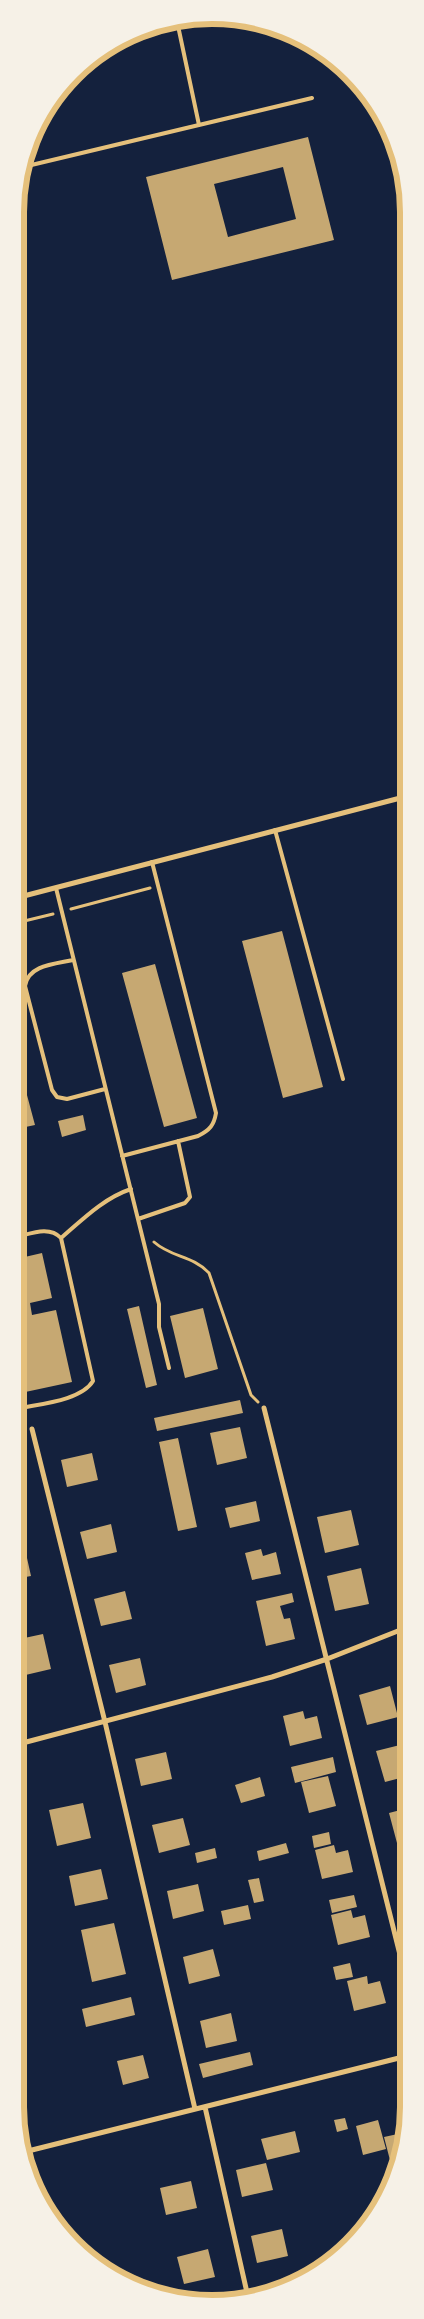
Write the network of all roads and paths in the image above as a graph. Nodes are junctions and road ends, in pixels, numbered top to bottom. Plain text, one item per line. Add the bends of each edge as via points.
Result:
1 (178, 26) edge
2 (312, 98) dead end
3 (199, 125) junction
4 (29, 165) edge
5 (400, 798) edge
6 (275, 830) junction
7 (152, 862) junction
8 (158, 886) junction
9 (56, 888) junction
10 (24, 896) edge
11 (62, 911) junction
12 (24, 921) edge
13 (73, 960) junction
14 (343, 1078) dead end
15 (105, 1089) junction
16 (178, 1141) junction
17 (122, 1156) junction
18 (131, 1189) junction
19 (138, 1219) junction
20 (24, 1235) edge
21 (61, 1238) junction
22 (169, 1368) dead end
23 (24, 1407) edge
24 (264, 1408) joint
25 (32, 1429) dead end
26 (400, 1630) edge
27 (327, 1658) junction
28 (105, 1722) junction
29 (24, 1742) edge
30 (400, 1951) edge
31 (400, 2058) edge
32 (205, 2107) junction
33 (195, 2109) junction
34 (29, 2151) edge
35 (247, 2292) edge

1 - 3 lane
2 - 3 lane
3 - 4 lane
5 - 6 street
6 - 7 street
6 - 14 lane
7 - 8 lane
7 - 9 street
8 - 11 path
8 - 16 lane via 216,1113 208,1131
9 - 10 street
9 - 11 lane
11 - 12 path
11 - 13 lane
13 - 15 lane
13 - 15 lane via 32,970 24,986 52,1090 58,1097 67,1099
15 - 17 lane
16 - 17 lane
16 - 19 lane via 190,1197 186,1203
17 - 18 lane
18 - 19 lane
18 - 21 lane via 104,1202
19 - 22 lane via 159,1304 160,1327
19 - 24 path via 154,1243 163,1250 190,1258 209,1273 251,1395
20 - 21 lane via 44,1230 57,1233
21 - 23 lane via 93,1381 76,1396
24 - 27 street
25 - 28 street
26 - 27 street
27 - 28 street via 272,1677
27 - 30 street
28 - 29 street
28 - 33 street
31 - 32 street
32 - 33 street
32 - 35 street
33 - 34 street

